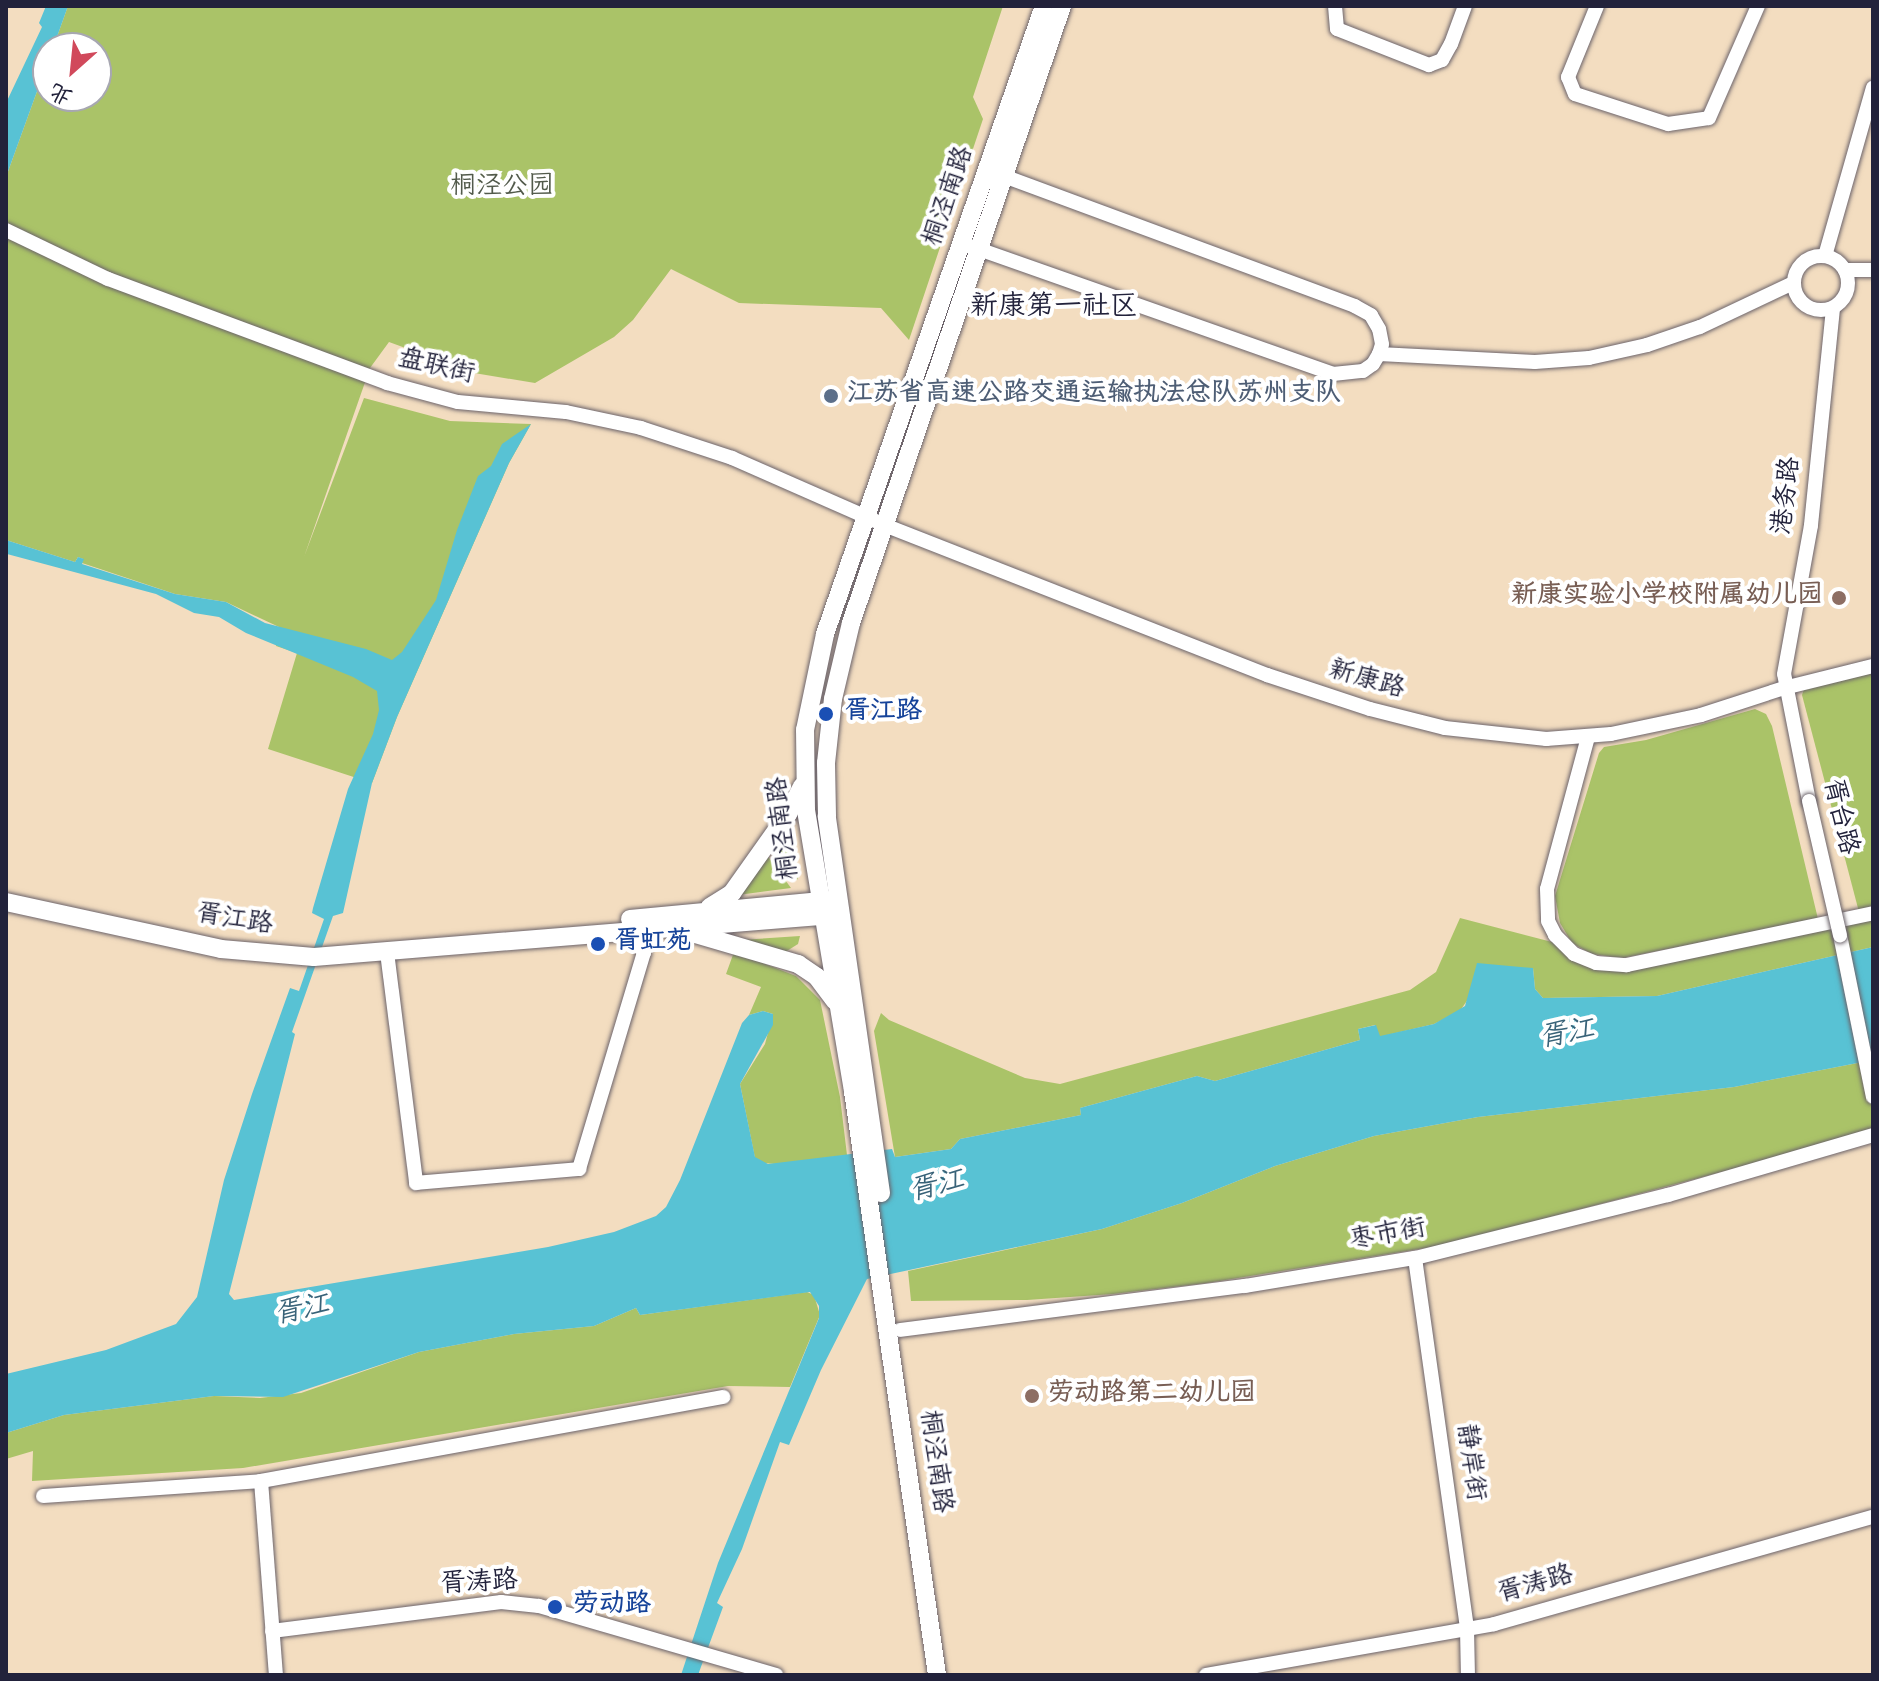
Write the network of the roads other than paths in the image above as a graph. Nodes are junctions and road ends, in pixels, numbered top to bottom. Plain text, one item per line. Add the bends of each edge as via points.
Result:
1 (1044, 6) edge
2 (1062, 6) edge
3 (1335, 6) edge
4 (1465, 6) edge
5 (1597, 6) edge
6 (1758, 6) edge
7 (1873, 88) edge
8 (995, 173) junction
9 (6, 230) edge
10 (970, 246) junction
11 (1825, 256) junction
12 (1845, 270) junction
13 (1873, 270) edge
14 (1793, 283) junction
15 (1833, 308) junction
16 (1379, 354) junction
17 (866, 517) junction
18 (887, 526) junction
19 (1873, 666) edge
20 (1784, 688) junction
21 (1588, 737) junction
22 (803, 784) junction
23 (6, 889) edge
24 (6, 902) edge
25 (830, 908) junction
26 (702, 911) junction
27 (1873, 913) edge
28 (667, 928) junction
29 (632, 931) junction
30 (256, 948) junction
31 (359, 948) junction
32 (387, 952) junction
33 (837, 1005) junction
34 (1873, 1097) edge
35 (1873, 1135) edge
36 (867, 1141) junction
37 (1415, 1258) junction
38 (887, 1282) junction
39 (900, 1330) junction
40 (723, 1397) dead end
41 (261, 1481) junction
42 (43, 1496) dead end
43 (1873, 1517) edge
44 (1467, 1629) junction
45 (272, 1631) junction
46 (276, 1675) edge
47 (776, 1675) edge
48 (937, 1675) edge
49 (950, 1675) edge
50 (1206, 1675) edge
51 (1468, 1675) edge

1 - 8 main road, 桐泾南路
2 - 8 main road, 桐泾南路
3 - 4 street via 1337,29 1429,65 1442,60
5 - 6 street via 1568,77 1575,94 1668,124 1709,118
7 - 11 street
8 - 10 main road, 桐泾南路
8 - 16 street via 1355,306 1371,315 1379,329
9 - 17 street, 盘联街 via 108,279 387,383 458,402 566,412 641,428 732,458
10 - 16 street via 1333,374 1363,371
10 - 17 main road, 桐泾南路
10 - 18 main road, 桐泾南路
11 - 12 street
11 - 14 street via 1807,259
12 - 13 street
12 - 15 street via 1848,287
14 - 15 street via 1806,306
14 - 16 street via 1700,327 1589,358 1535,362
15 - 20 street, 港务路 via 1811,525
17 - 18 street, 新康路
17 - 22 main road, 桐泾南路 via 817,664 805,730
18 - 21 street, 新康路 via 1267,675 1370,709 1481,734
18 - 25 main road, 桐泾南路 via 851,623 833,699 826,793
19 - 20 street, 新康路
20 - 21 street, 新康路 via 1701,715
20 - 34 street, 胥台路, bridge
21 - 27 street via 1547,889 1548,921 1574,954 1596,963 1627,965
22 - 25 main road, 桐泾南路
22 - 26 main road via 732,893
23 - 30 main road, 胥江路
24 - 30 main road, 胥江路
25 - 26 main road, 胥江路
25 - 28 main road, 胥江路
25 - 33 main road, 桐泾南路
25 - 36 main road, 桐泾南路
26 - 31 main road, 胥江路
28 - 29 main road, 胥江路
28 - 33 main road via 794,962 815,975
29 - 32 main road, 胥江路
29 - 32 street via 644,953 579,1169 416,1183
30 - 31 main road, 胥江路 via 306,957
31 - 32 main road, 胥江路
33 - 36 main road, 桐泾南路
35 - 37 street, 枣市街 via 1668,1195
36 - 38 main road, 桐泾南路
37 - 39 street, 枣市街 via 1245,1286
37 - 44 street, 静岸街
38 - 39 main road, 桐泾南路
38 - 48 main road, 桐泾南路
39 - 49 main road, 桐泾南路
40 - 41 street
41 - 42 street
41 - 45 street
43 - 44 street, 胥涛路
44 - 50 street, 胥涛路
44 - 51 street, 静岸街
45 - 46 street
45 - 47 street, 胥涛路 via 501,1602 539,1606

